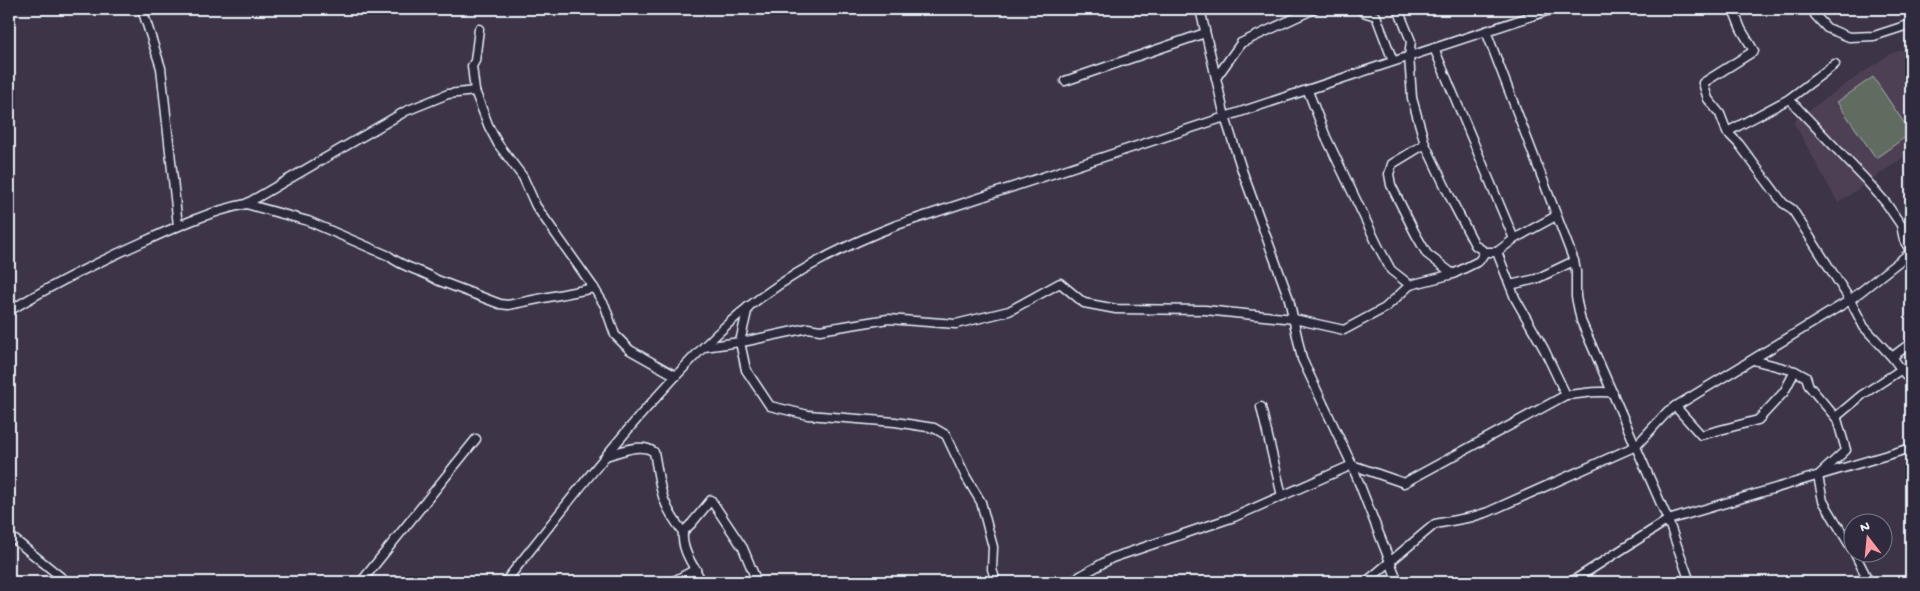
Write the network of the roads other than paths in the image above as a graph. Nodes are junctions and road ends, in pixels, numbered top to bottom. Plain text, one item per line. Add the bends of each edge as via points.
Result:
1 (142, 9) edge
2 (1200, 9) edge
3 (1314, 9) edge
4 (1361, 9) edge
5 (1398, 9) edge
6 (1553, 9) edge
7 (1733, 9) edge
8 (1813, 9) edge
9 (1530, 12) edge
10 (1911, 24) edge
11 (479, 30) dead end
12 (1486, 31) junction
13 (1205, 33) junction
14 (1434, 48) junction
15 (1409, 56) junction
16 (1393, 61) junction
17 (1835, 64) dead end
18 (1216, 78) junction
19 (1064, 81) dead end
20 (475, 91) junction
21 (1308, 91) junction
22 (1789, 99) junction
23 (1224, 117) junction
24 (1727, 132) junction
25 (1425, 144) junction
26 (246, 204) junction
27 (1556, 216) junction
28 (178, 226) junction
29 (1514, 239) junction
30 (1485, 252) junction
31 (1497, 252) junction
32 (1911, 252) edge
33 (1574, 260) junction
34 (1453, 274) junction
35 (1410, 285) junction
36 (1510, 285) junction
37 (594, 288) junction
38 (1850, 300) junction
39 (748, 307) junction
40 (9, 311) edge
41 (1294, 319) junction
42 (740, 342) junction
43 (1911, 343) edge
44 (704, 347) junction
45 (1892, 357) junction
46 (1753, 360) junction
47 (1902, 370) junction
48 (1795, 371) junction
49 (676, 376) junction
50 (1911, 382) edge
51 (1613, 393) junction
52 (1566, 395) junction
53 (1261, 406) dead end
54 (1675, 406) junction
55 (1837, 419) junction
56 (476, 438) dead end
57 (1636, 446) junction
58 (1911, 448) edge
59 (606, 456) junction
60 (1352, 465) junction
61 (1818, 476) junction
62 (1282, 496) junction
63 (1668, 520) junction
64 (683, 532) junction
65 (1842, 532) edge
66 (9, 536) edge
67 (1390, 561) junction
68 (1859, 564) edge
69 (696, 570) junction
70 (1867, 581) edge
71 (67, 582) edge
72 (361, 582) edge
73 (505, 582) edge
74 (672, 582) edge
75 (702, 582) edge
76 (757, 582) edge
77 (996, 582) edge
78 (1072, 582) edge
79 (1366, 582) edge
80 (1398, 582) edge
81 (1571, 582) edge
82 (1690, 582) edge

1 - 28 street via 161,68
2 - 13 street
3 - 18 street via 1240,43
4 - 16 street via 1376,16
5 - 15 street via 1411,41
6 - 9 street
7 - 24 street via 1754,52 1703,82 1708,99 1720,114
8 - 10 street via 1827,28 1849,37 1874,36
9 - 12 street
11 - 20 street via 472,66
12 - 14 street
12 - 27 street
13 - 18 street
13 - 19 street
14 - 15 street
14 - 29 street
15 - 16 street
15 - 25 street via 1412,98
16 - 21 street
17 - 22 street
18 - 23 street
20 - 26 street via 448,94 406,111
20 - 37 street via 498,144 523,178 536,206
21 - 23 street
21 - 35 street via 1326,137 1378,246 1391,270
22 - 24 street
22 - 32 street via 1886,203 1901,224 1904,240
23 - 39 street via 860,239 793,275
23 - 41 street
24 - 38 street via 1783,203 1792,209
25 - 30 street via 1469,235
25 - 34 street via 1392,164 1389,174 1428,254
26 - 28 street via 224,208
26 - 37 street via 308,221 437,280 500,304
27 - 29 street
27 - 33 street
28 - 40 street via 90,266
29 - 31 street
30 - 31 street
30 - 34 street via 1479,261
31 - 36 street
32 - 38 street
33 - 36 street via 1536,279
33 - 51 street via 1581,321
34 - 35 street
35 - 41 street via 1385,308 1344,330
36 - 52 street
37 - 49 street via 605,306 615,335 630,350
38 - 45 street via 1864,327
38 - 46 street
39 - 42 street
39 - 44 street
41 - 42 street via 1205,310 1116,309 1084,302 1060,283 1009,311 956,324 888,319 820,330 808,328
41 - 60 street via 1302,359
42 - 44 street
42 - 77 street via 746,370 770,406 808,415 934,428 946,435 981,502 993,547 992,569
43 - 45 street
44 - 49 street
45 - 47 street
46 - 48 street
46 - 54 street
47 - 50 street
47 - 55 street via 1847,406
48 - 54 street via 1784,392 1758,420 1701,435
48 - 55 street via 1806,377 1809,386
49 - 59 street
51 - 52 street via 1598,390
51 - 57 street
52 - 60 street via 1404,483
53 - 62 street
54 - 57 street
55 - 61 street via 1846,450
56 - 72 street
57 - 63 street
57 - 67 street via 1488,512 1435,524
58 - 61 street
59 - 64 street via 632,448 649,448 654,452 661,494 669,515
59 - 73 street
60 - 62 street
60 - 67 street
61 - 63 street
61 - 65 street via 1823,501
62 - 78 street via 1194,532 1112,558
63 - 81 street
63 - 82 street
64 - 69 street via 682,542
64 - 76 street via 711,500 743,548
66 - 71 street
67 - 79 street
67 - 80 street
68 - 70 street
69 - 74 street
69 - 75 street

